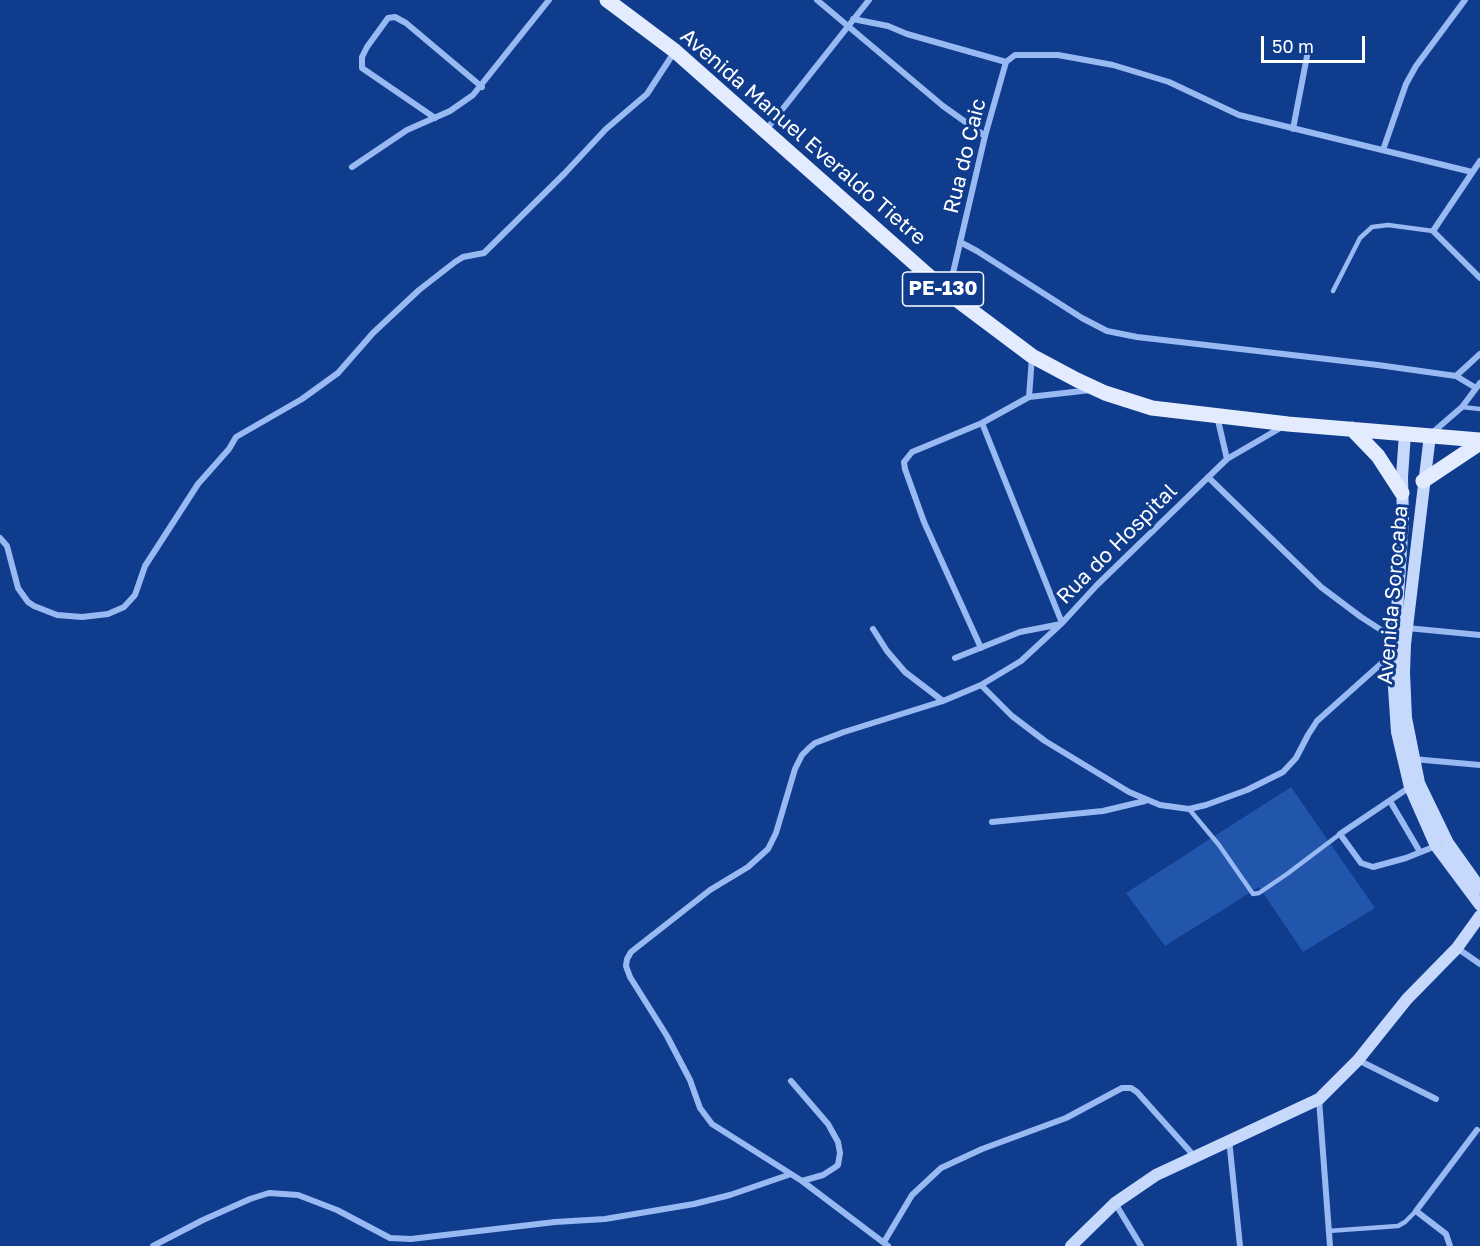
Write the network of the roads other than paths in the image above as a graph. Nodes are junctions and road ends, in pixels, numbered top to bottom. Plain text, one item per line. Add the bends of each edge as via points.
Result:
1 (549, 0) edge
2 (607, 0) edge
3 (817, 0) edge
4 (869, 0) edge
5 (1465, 0) edge
6 (853, 19) junction
7 (848, 25) junction
8 (675, 51) junction
9 (1308, 51) dead end
10 (1006, 62) junction
11 (482, 87) junction
12 (435, 117) junction
13 (1293, 129) junction
14 (766, 130) junction
15 (986, 136) junction
16 (1383, 150) junction
17 (1480, 161) edge
18 (352, 167) dead end
19 (1472, 172) junction
20 (1433, 231) junction
21 (960, 242) junction
22 (1480, 278) edge
23 (1333, 291) dead end
24 (948, 293) junction
25 (1480, 354) edge
26 (1032, 356) junction
27 (1456, 376) junction
28 (1478, 386) edge
29 (1096, 390) junction
30 (1029, 398) junction
31 (1462, 407) junction
32 (1480, 409) edge
33 (1217, 416) junction
34 (982, 423) junction
35 (1288, 424) junction
36 (1352, 429) junction
37 (1405, 433) junction
38 (1430, 435) junction
39 (1480, 441) edge
40 (1227, 459) junction
41 (1208, 477) junction
42 (1423, 481) junction
43 (1402, 493) junction
44 (0, 538) edge
45 (1062, 624) junction
46 (1406, 628) junction
47 (873, 629) dead end
48 (1480, 635) edge
49 (1395, 639) junction
50 (981, 648) junction
51 (1394, 653) junction
52 (955, 658) dead end
53 (981, 685) junction
54 (943, 701) junction
55 (1408, 760) junction
56 (1480, 765) edge
57 (1415, 785) junction
58 (1146, 801) junction
59 (1390, 801) junction
60 (1190, 809) junction
61 (992, 822) dead end
62 (1340, 834) junction
63 (1436, 846) junction
64 (1420, 852) junction
65 (1480, 888) edge
66 (1480, 905) edge
67 (1480, 916) edge
68 (1457, 948) junction
69 (1480, 964) edge
70 (1358, 1060) junction
71 (791, 1081) dead end
72 (1319, 1099) junction
73 (1436, 1099) dead end
74 (1478, 1130) dead end
75 (1229, 1139) junction
76 (1195, 1156) junction
77 (791, 1174) junction
78 (801, 1181) junction
79 (1115, 1203) junction
80 (1416, 1211) junction
81 (1328, 1231) junction
82 (886, 1244) edge
83 (153, 1246) edge
84 (1071, 1246) edge
85 (1141, 1246) edge
86 (1240, 1246) edge
87 (1330, 1246) edge
88 (1450, 1246) edge

1 - 11 street
2 - 8 main road, Avenida Manuel Everaldo Tietre / PE-130
3 - 7 street
4 - 6 street
5 - 16 street via 1406,84
6 - 7 street
6 - 10 street
7 - 14 street
7 - 15 street via 943,106
8 - 14 main road, Avenida Manuel Everaldo Tietre / PE-130
8 - 44 street via 647,94 611,124 482,254 459,259 419,290 330,379 236,437 198,484 150,557 135,595 118,611 66,616 49,614 34,606 18,588 8,546
9 - 13 street
10 - 13 street via 1022,54 1058,55 1113,65 1169,82 1239,115
10 - 15 street, Rua do Caic
11 - 12 street via 462,104
11 - 12 street via 406,23 388,18 367,47 362,68
12 - 18 street via 407,130
13 - 16 street
14 - 24 main road, Avenida Manuel Everaldo Tietre / PE-130
15 - 21 street, Rua do Caic
16 - 19 street
17 - 19 street
19 - 20 street
20 - 22 street
20 - 23 lane via 1388,225 1372,227 1360,238
21 - 24 street, Rua do Caic
21 - 27 street via 1111,332
24 - 26 main road, Avenida Manuel Everaldo Tietre / PE-130
25 - 27 street
26 - 29 main road, Avenida Manuel Everaldo Tietre / PE-130
26 - 30 street
27 - 28 street
28 - 31 street
29 - 30 street
29 - 33 main road, Avenida Manuel Everaldo Tietre / PE-130 via 1152,408
30 - 34 street
31 - 32 lane
31 - 38 street
33 - 35 main road, Avenida Manuel Everaldo Tietre / PE-130
33 - 40 street
34 - 45 street
34 - 50 street via 927,446 904,462 924,522
35 - 36 main road, Avenida Manuel Everaldo Tietre / PE-130
35 - 40 street, Rua do Hospital
36 - 37 main road, Avenida Manuel Everaldo Tietre / PE-130
36 - 43 main road via 1378,456
37 - 38 main road, Avenida Manuel Everaldo Tietre / PE-130
37 - 43 street, Avenida Sorocaba
38 - 39 main road, Avenida Manuel Everaldo Tietre / PE-130
38 - 42 street, Avenida Sorocaba
39 - 42 main road
40 - 41 street, Rua do Hospital
41 - 45 street, Rua do Hospital
41 - 49 street, Avenida Sorocaba via 1321,587
42 - 46 street, Avenida Sorocaba
43 - 49 street, Avenida Sorocaba
45 - 50 street, Rua do Hospital via 1029,630
45 - 53 street via 1021,661
46 - 48 street
46 - 55 street, Avenida Sorocaba
47 - 54 street via 905,672
49 - 51 street, Avenida Sorocaba
50 - 52 street, Rua do Hospital
51 - 55 street, Avenida Sorocaba via 1395,718
51 - 60 street via 1317,722 1283,772 1247,790
53 - 54 street
53 - 58 street via 1045,741
54 - 77 street via 828,737 809,748 795,769 768,849 755,862 710,890 627,959 630,977 667,1036 705,1116
55 - 56 street
55 - 57 street
57 - 59 street
57 - 63 street
57 - 65 street via 1448,843
58 - 60 street
58 - 61 street via 1097,811
59 - 62 street
59 - 64 street
60 - 62 lane via 1253,894
62 - 64 street via 1368,867 1383,866
63 - 64 street
63 - 66 street
67 - 68 street
68 - 69 street
68 - 70 street via 1407,999
70 - 72 street
70 - 73 street
71 - 78 street via 828,1124 840,1153 834,1168
72 - 75 street
72 - 81 street
74 - 80 street
75 - 76 street
75 - 86 street
76 - 79 street via 1156,1175
76 - 82 street via 1137,1092 1122,1088 1066,1118 941,1168 912,1196
77 - 78 street
77 - 83 street via 712,1200 605,1219 395,1239 338,1210 298,1195 277,1192 250,1199
78 - 82 street
79 - 84 street
79 - 85 street
80 - 81 lane via 1398,1226
80 - 88 street via 1446,1234
81 - 87 street

